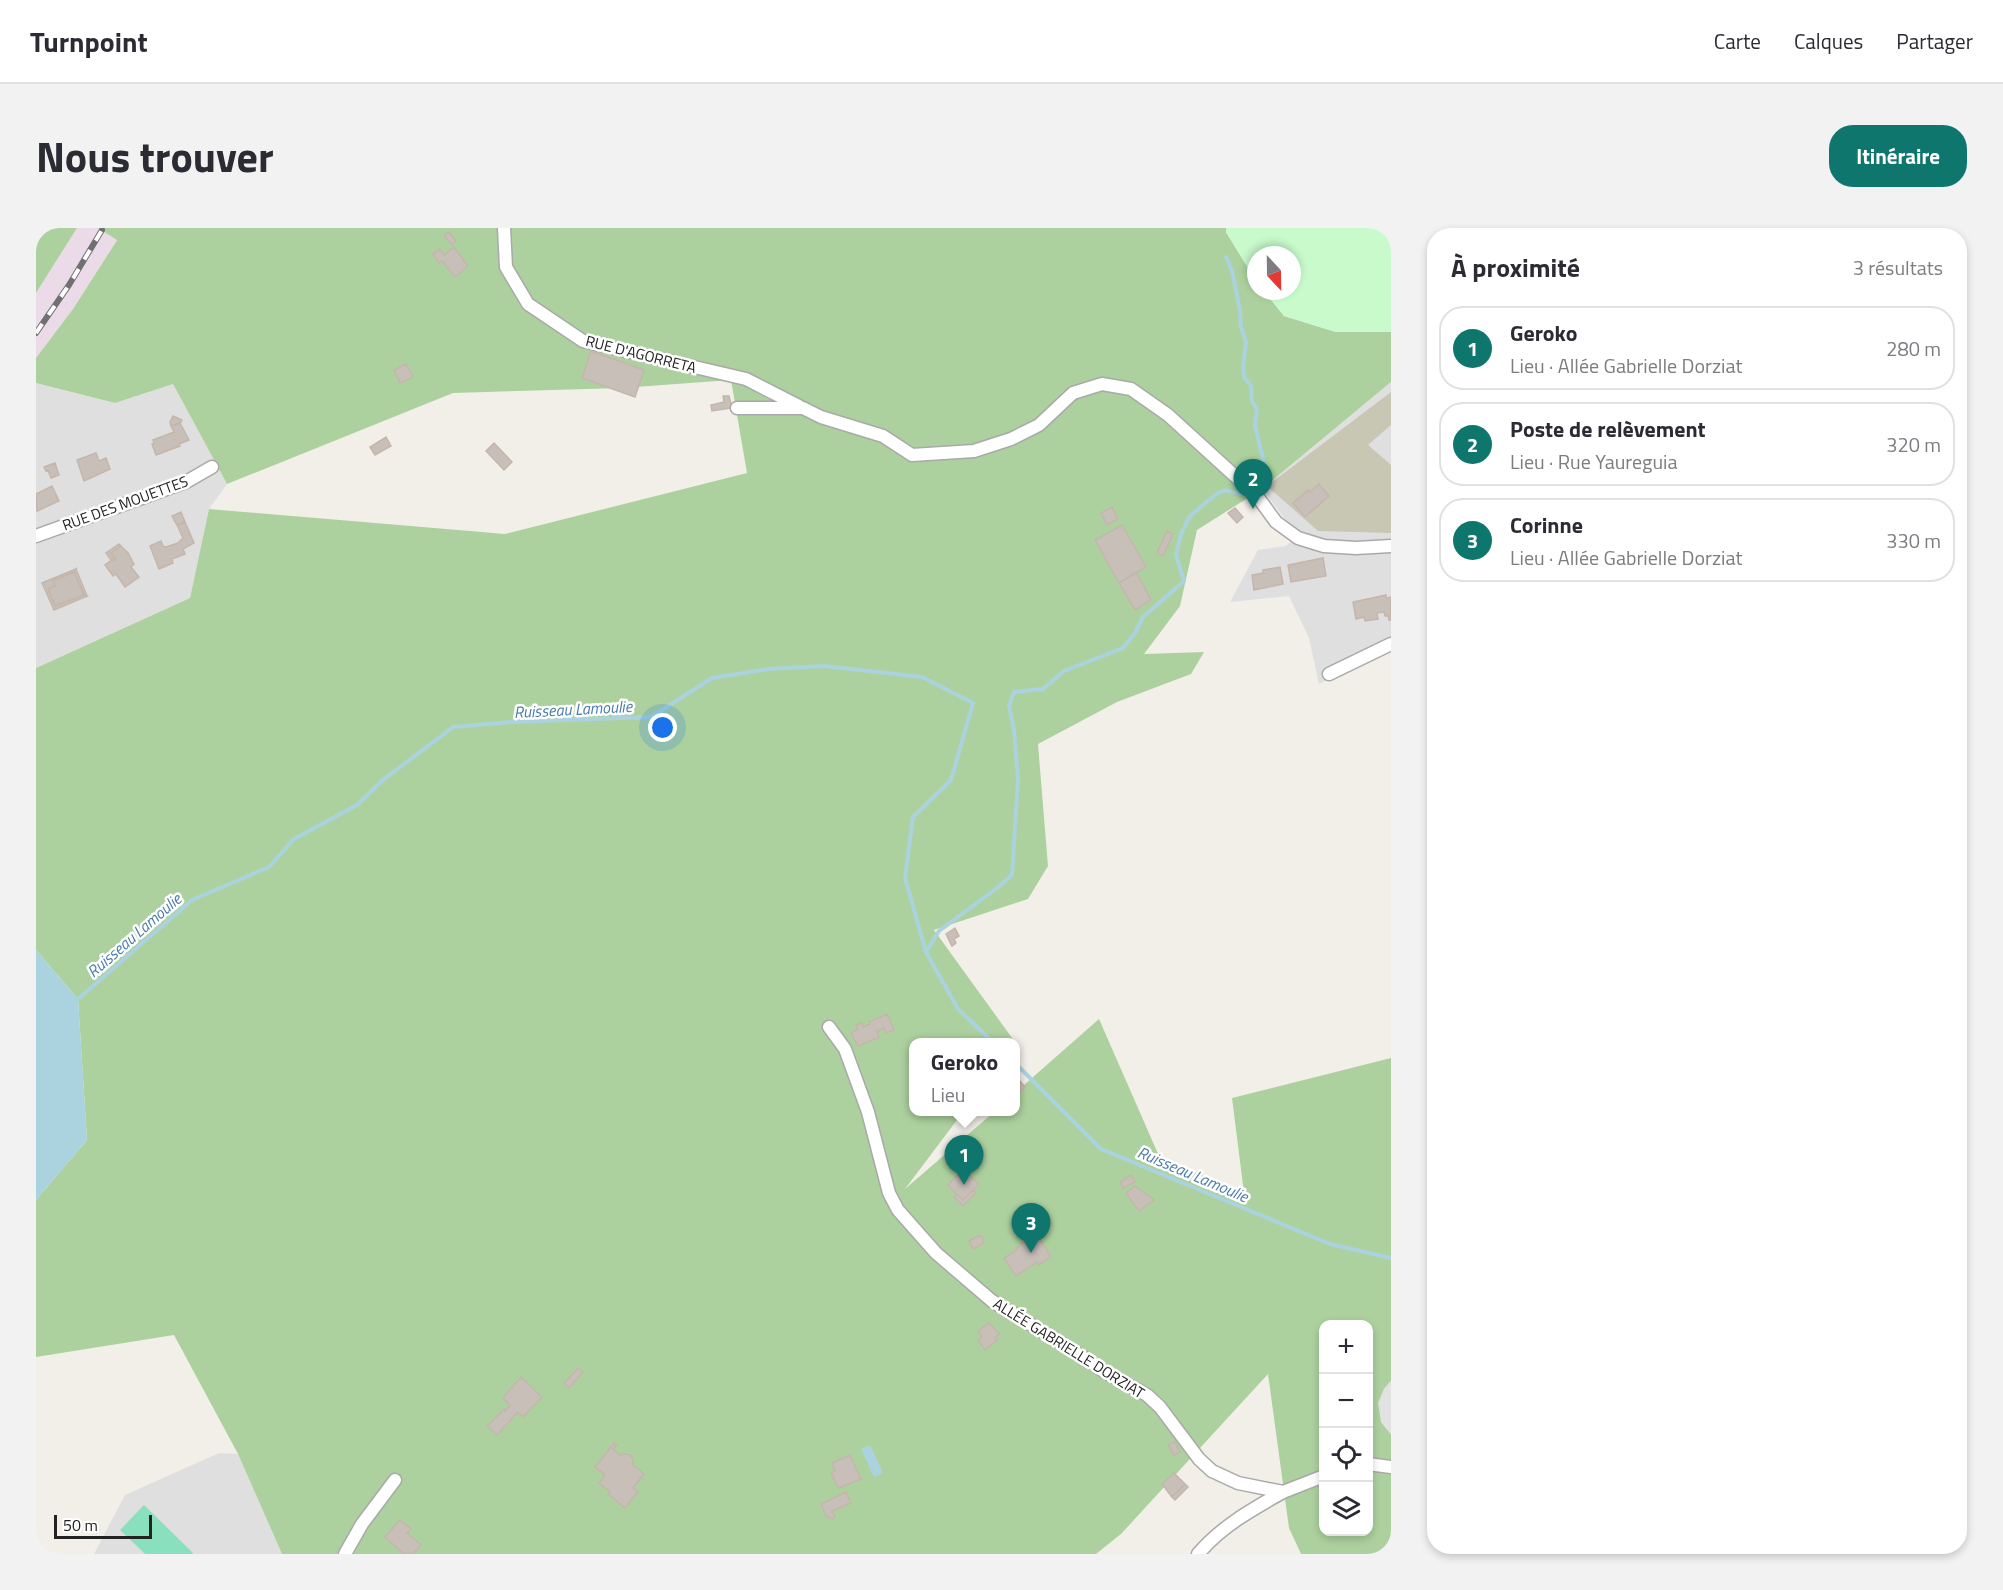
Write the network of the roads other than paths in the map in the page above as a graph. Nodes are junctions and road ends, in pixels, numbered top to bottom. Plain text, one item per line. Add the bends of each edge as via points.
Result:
1 (504, 228) edge
2 (737, 408) dead end
3 (803, 408) junction
4 (212, 467) dead end
5 (36, 536) edge
6 (1391, 546) edge
7 (1391, 644) edge
8 (1329, 674) dead end
9 (829, 1027) dead end
10 (1373, 1465) edge
11 (1391, 1467) edge
12 (1319, 1478) edge
13 (395, 1480) dead end
14 (1283, 1492) junction
15 (345, 1554) edge
16 (1198, 1554) edge

1 - 3 street, RUE D'AGORRETA via 506,267 528,304 583,340 746,379
2 - 3 street, RUE D'AGORRETA
3 - 6 street, RUE D'AGORRETA via 883,436 912,455 974,451 1011,440 1039,425 1073,393 1102,384 1131,388 1168,415 1257,496 1276,522 1299,538 1324,546
4 - 5 street, RUE DES MOUETTES via 186,482
7 - 8 street
9 - 14 street, ALLÉE GABRIELLE DORZIAT via 845,1049 868,1112 889,1192 898,1210 936,1253 992,1301 1147,1395 1212,1471 1238,1483
10 - 11 street
12 - 14 street
13 - 15 street
14 - 16 street via 1239,1517

